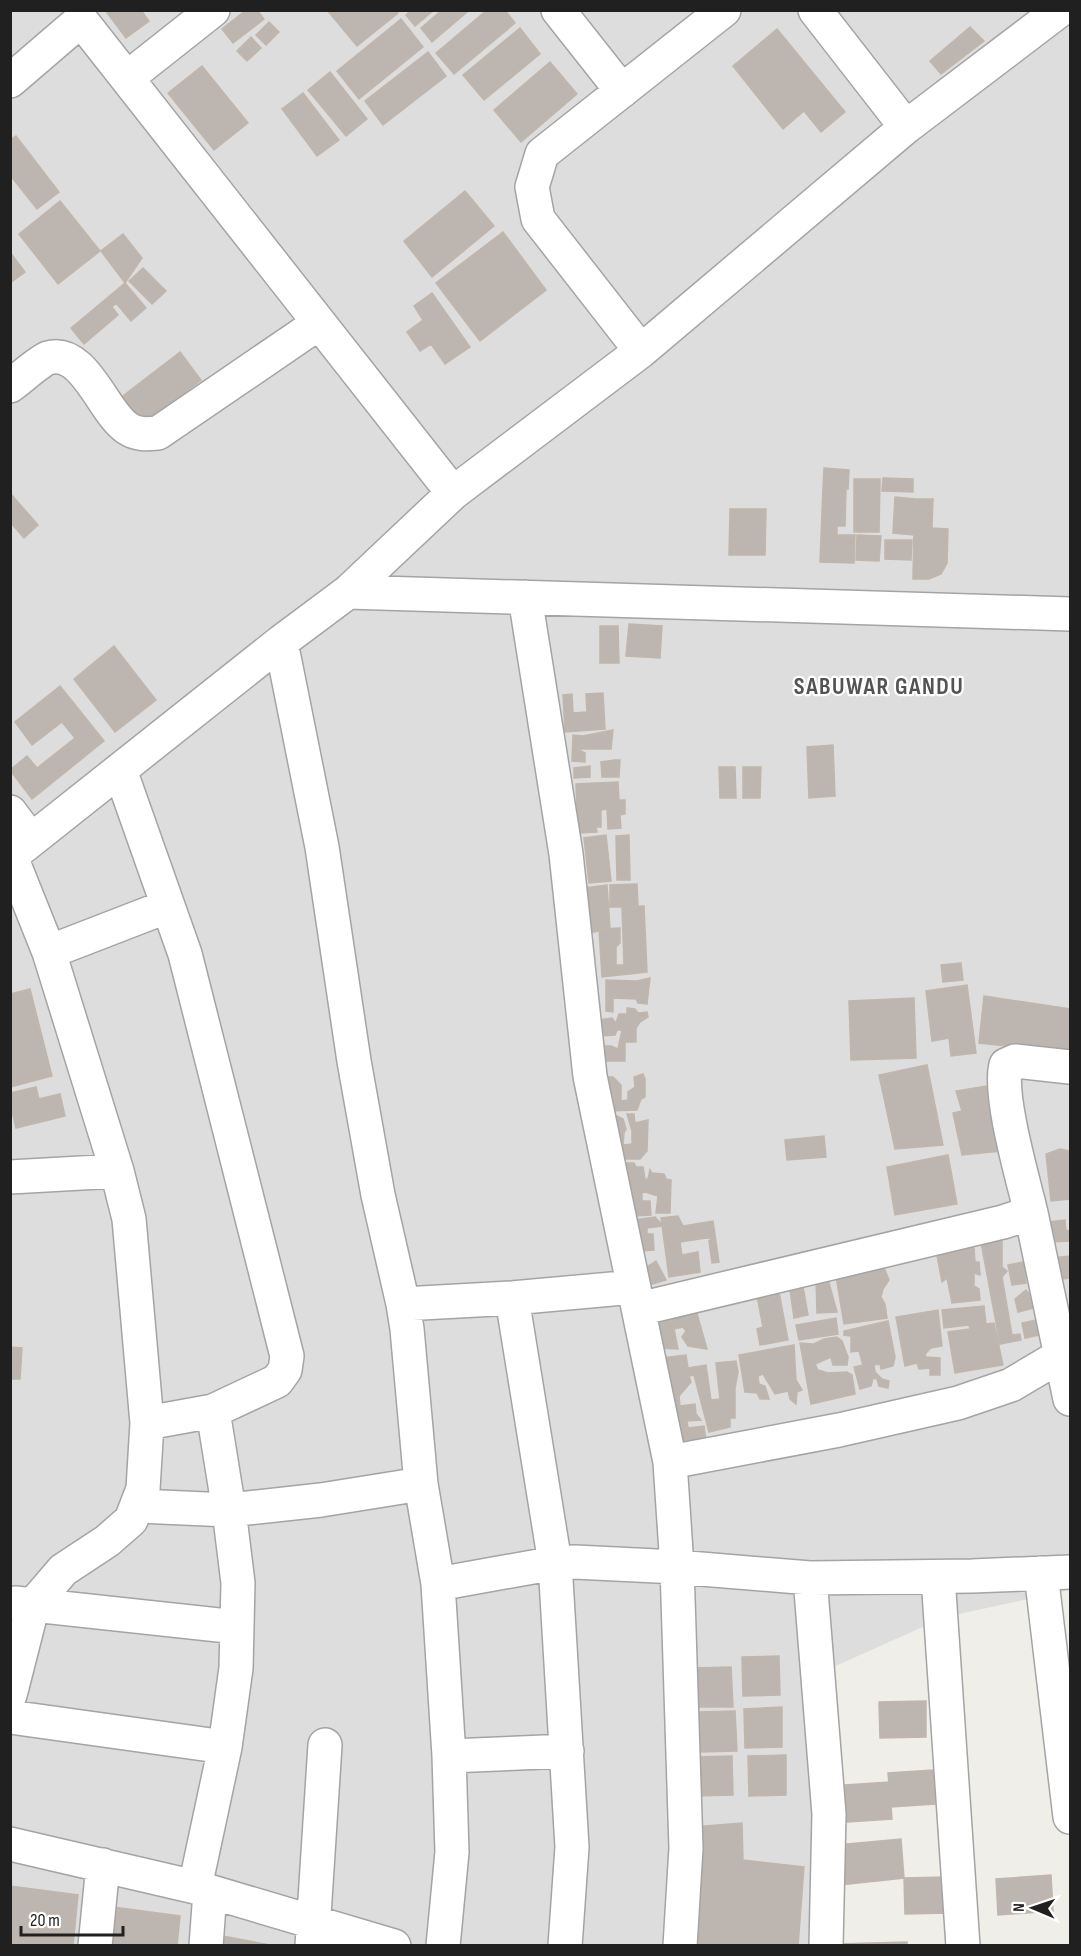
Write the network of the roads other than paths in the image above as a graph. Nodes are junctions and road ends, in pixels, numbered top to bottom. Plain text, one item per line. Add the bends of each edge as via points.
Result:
1 (213, 10) edge
2 (558, 10) edge
3 (724, 10) edge
4 (815, 10) edge
5 (1060, 10) edge
6 (77, 15) edge
7 (127, 78) junction
8 (10, 81) edge
9 (622, 91) junction
10 (906, 127) junction
11 (319, 323) junction
12 (641, 351) junction
13 (10, 386) edge
14 (453, 493) junction
15 (348, 592) junction
16 (525, 597) junction
17 (1071, 614) edge
18 (281, 642) junction
19 (120, 770) junction
20 (10, 812) edge
21 (18, 851) edge
22 (168, 906) junction
23 (49, 952) junction
24 (1071, 1067) edge
25 (117, 1171) junction
26 (10, 1177) edge
27 (1031, 1212) junction
28 (512, 1298) junction
29 (637, 1298) junction
30 (404, 1304) junction
31 (1060, 1356) junction
32 (1071, 1399) edge
33 (213, 1411) junction
34 (147, 1423) junction
35 (670, 1462) junction
36 (421, 1484) junction
37 (138, 1506) junction
38 (229, 1510) junction
39 (555, 1563) junction
40 (676, 1567) junction
41 (1056, 1572) edge
42 (938, 1577) junction
43 (810, 1578) junction
44 (438, 1584) junction
45 (22, 1604) edge
46 (237, 1627) junction
47 (10, 1695) edge
48 (10, 1717) edge
49 (325, 1745) dead end
50 (225, 1747) junction
51 (567, 1751) junction
52 (449, 1756) junction
53 (1071, 1816) edge
54 (10, 1844) edge
55 (103, 1865) junction
56 (202, 1889) junction
57 (312, 1933) edge
58 (94, 1946) edge
59 (206, 1946) edge
60 (394, 1946) edge
61 (443, 1946) edge
62 (565, 1946) edge
63 (680, 1946) edge
64 (826, 1946) edge
65 (963, 1946) edge

1 - 7 street
2 - 9 street
3 - 9 street
4 - 10 street
5 - 10 street
6 - 7 street
6 - 8 street
7 - 11 street
9 - 12 street via 542,154 532,187 538,219
10 - 12 street
11 - 13 street via 158,434 142,435 126,428 75,362 61,357 47,358
11 - 14 street
12 - 14 street
14 - 15 street
15 - 16 street
15 - 18 street
16 - 17 street
16 - 29 street via 566,854 590,1076
18 - 19 street
18 - 30 street via 322,848 378,1195
19 - 21 street
19 - 22 street
20 - 21 street
21 - 23 street
22 - 23 street
22 - 33 street via 184,954 287,1356 285,1370 277,1381
23 - 25 street
24 - 27 street via 1015,1061 1006,1065 1007,1107
25 - 26 street
25 - 34 street via 129,1219
27 - 29 street via 1003,1222
27 - 31 street
28 - 29 street
28 - 30 street
28 - 39 street
29 - 35 street
30 - 36 street
31 - 32 street
31 - 35 street via 1011,1385 958,1403
33 - 34 street
33 - 38 street
34 - 37 street via 143,1489
35 - 40 street
36 - 38 street
36 - 44 street
37 - 38 street
37 - 45 street via 131,1520 107,1541
38 - 46 street via 238,1583
39 - 40 street
39 - 44 street
39 - 51 street
40 - 43 street
40 - 63 street via 686,1848
41 - 42 street
41 - 53 street
42 - 43 street
42 - 65 street
43 - 64 street via 829,1814
44 - 52 street
45 - 46 street
45 - 47 street
46 - 50 street via 237,1668
48 - 50 street
49 - 57 street
50 - 56 street
51 - 52 street
51 - 62 street via 573,1847
52 - 61 street via 452,1852
54 - 55 street
55 - 56 street
55 - 58 street
56 - 57 street
56 - 59 street
57 - 60 street

